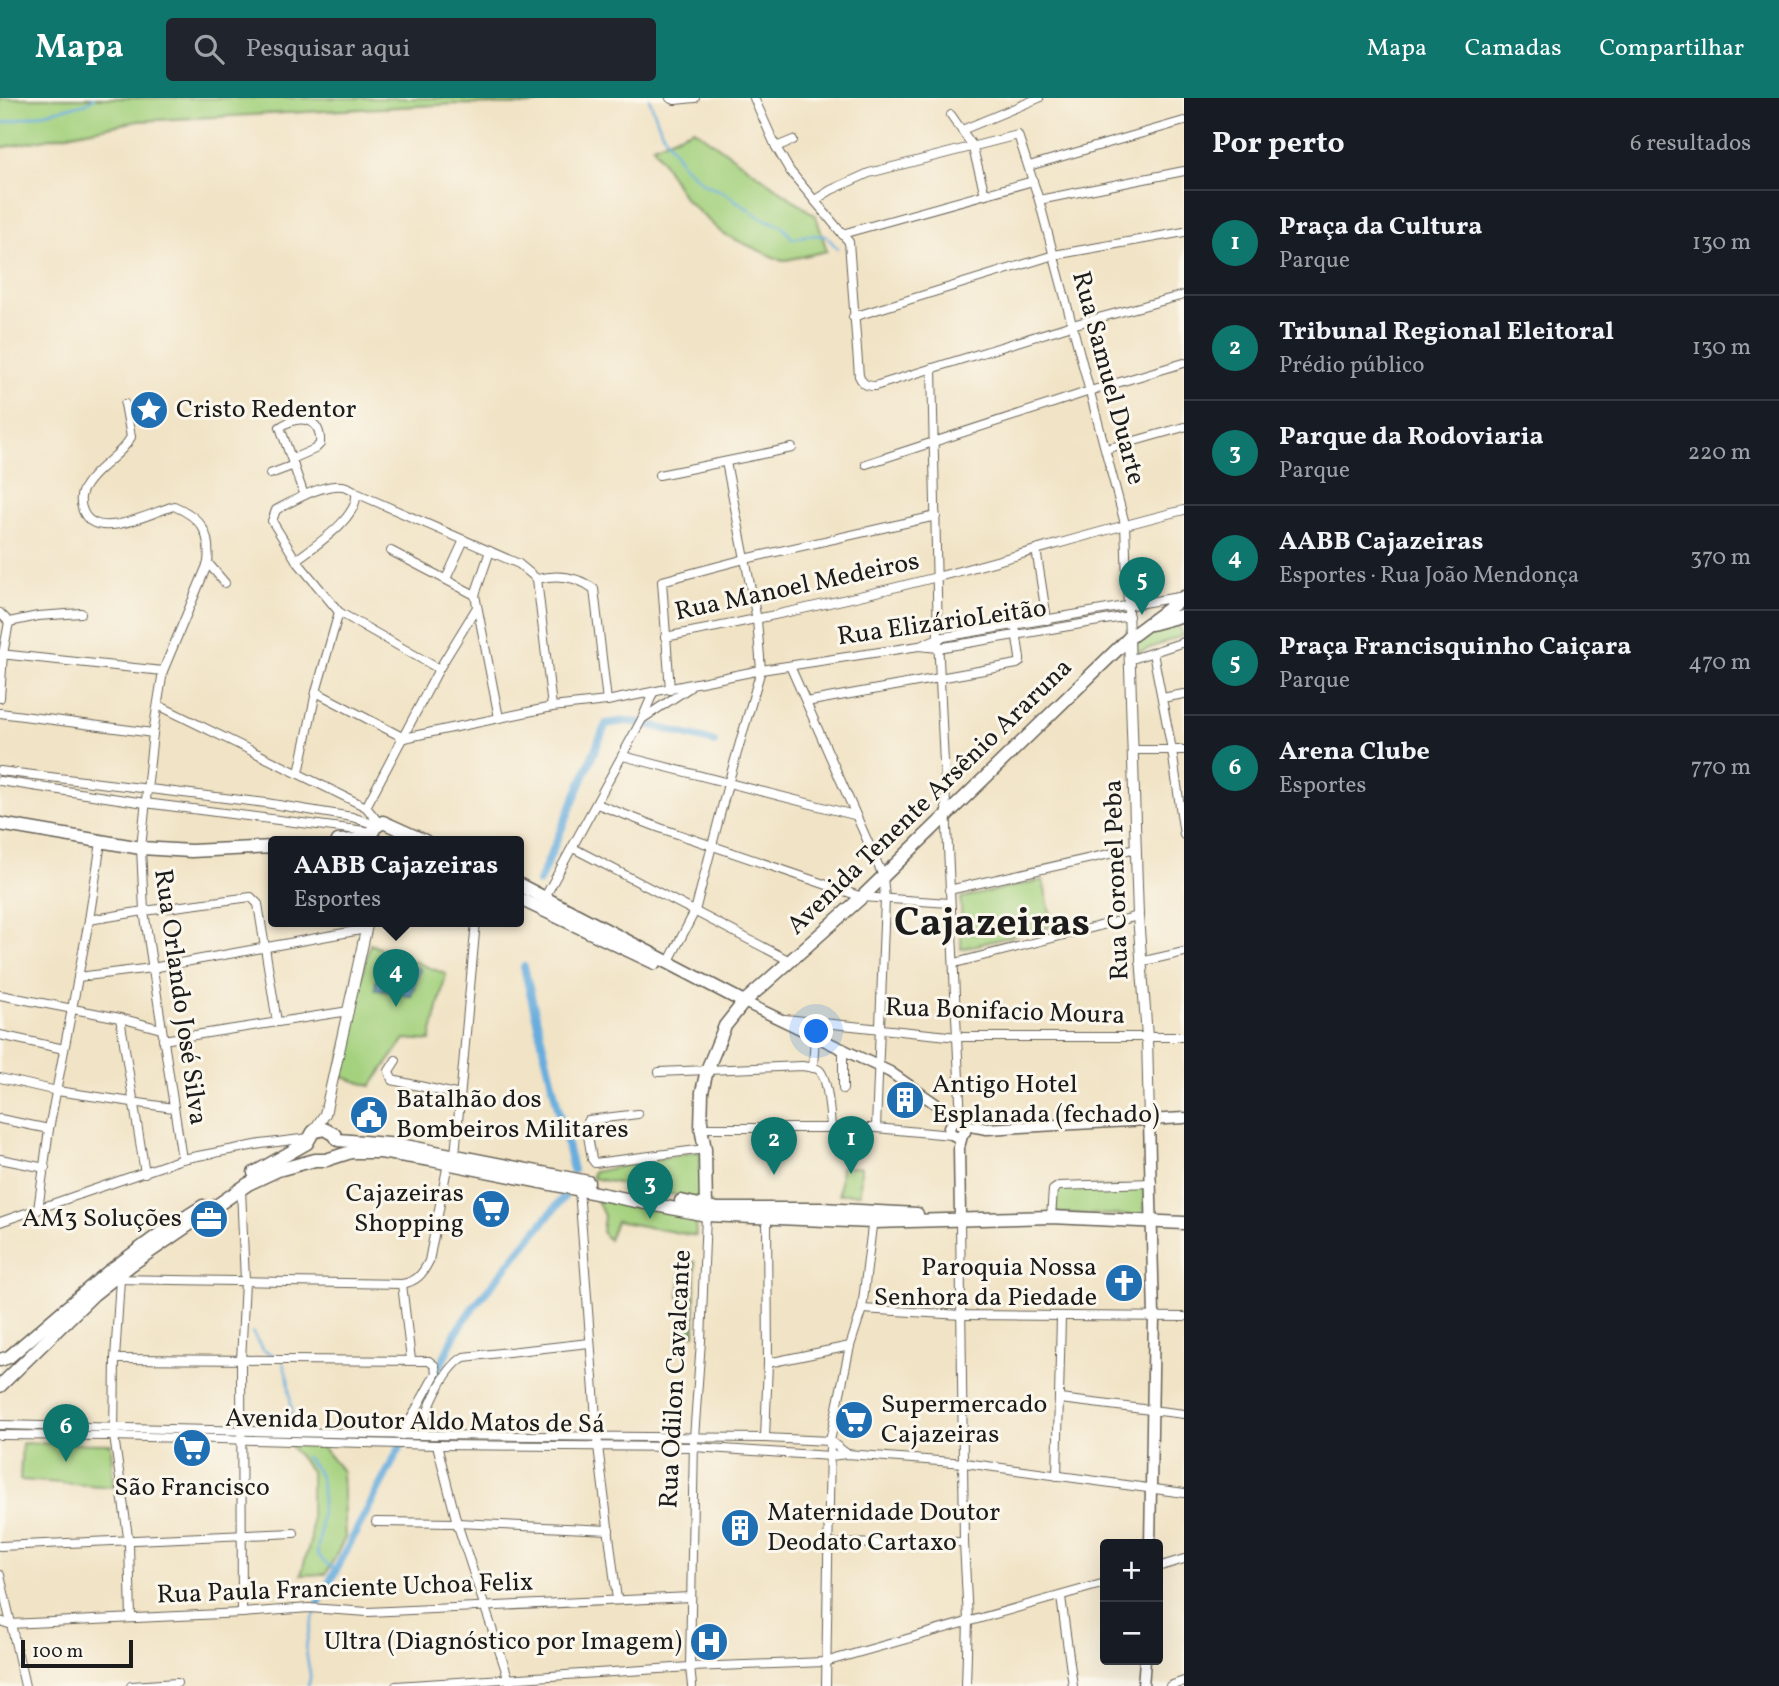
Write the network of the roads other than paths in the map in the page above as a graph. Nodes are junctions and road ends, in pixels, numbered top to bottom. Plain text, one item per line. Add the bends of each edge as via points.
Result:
1 (670, 98) edge
2 (695, 98) edge
3 (754, 98) edge
4 (1039, 98) edge
5 (951, 115) dead end
6 (1184, 121) edge
7 (962, 130) junction
8 (793, 140) dead end
9 (972, 145) junction
10 (776, 147) junction
11 (1029, 166) junction
12 (1184, 172) edge
13 (1033, 181) junction
14 (985, 194) junction
15 (815, 200) junction
16 (1039, 200) junction
17 (1184, 232) edge
18 (842, 234) junction
19 (1054, 256) junction
20 (1184, 295) edge
21 (853, 317) junction
22 (1072, 325) junction
23 (1184, 363) edge
24 (932, 368) junction
25 (1090, 391) junction
26 (125, 404) dead end
27 (1184, 427) edge
28 (935, 443) junction
29 (792, 448) dead end
30 (1106, 449) junction
31 (293, 462) junction
32 (726, 463) junction
33 (866, 464) dead end
34 (270, 474) dead end
35 (659, 475) dead end
36 (356, 493) junction
37 (304, 495) junction
38 (1184, 510) edge
39 (936, 516) junction
40 (1125, 524) junction
41 (464, 540) junction
42 (1036, 550) junction
43 (391, 551) dead end
44 (490, 551) junction
45 (745, 559) junction
46 (296, 560) junction
47 (208, 563) junction
48 (937, 577) junction
49 (446, 579) junction
50 (537, 579) junction
51 (225, 583) dead end
52 (475, 595) junction
53 (1184, 597) edge
54 (1129, 604) junction
55 (477, 607) junction
56 (339, 612) junction
57 (0, 613) edge
58 (81, 613) dead end
59 (1184, 615) edge
60 (1129, 617) junction
61 (1047, 618) junction
62 (757, 620) junction
63 (9, 622) junction
64 (1015, 624) junction
65 (1147, 625) junction
66 (1048, 630) junction
67 (1017, 636) junction
68 (665, 637) junction
69 (938, 638) junction
70 (1129, 638) junction
71 (1184, 642) edge
72 (919, 646) junction
73 (938, 648) junction
74 (1153, 653) junction
75 (2, 654) edge
76 (1129, 660) junction
77 (790, 666) junction
78 (439, 669) junction
79 (761, 670) junction
80 (163, 671) junction
81 (939, 678) junction
82 (694, 685) junction
83 (670, 690) junction
84 (316, 692) junction
85 (653, 693) junction
86 (1184, 694) edge
87 (0, 698) edge
88 (1162, 698) junction
89 (607, 701) junction
90 (806, 702) junction
91 (158, 705) junction
92 (552, 707) junction
93 (0, 713) edge
94 (499, 718) junction
95 (642, 719) junction
96 (153, 733) junction
97 (404, 738) junction
98 (1133, 750) junction
99 (1172, 750) junction
100 (1184, 750) edge
101 (623, 756) junction
102 (0, 771) edge
103 (299, 774) junction
104 (0, 781) edge
105 (728, 784) junction
106 (147, 789) junction
107 (145, 803) junction
108 (597, 804) junction
109 (366, 807) junction
110 (306, 810) junction
111 (854, 815) junction
112 (945, 818) junction
113 (304, 823) junction
114 (0, 824) edge
115 (393, 827) junction
116 (375, 832) edge
117 (1184, 835) edge
118 (394, 836) edge
119 (414, 836) edge
120 (101, 842) junction
121 (268, 847) edge
122 (712, 847) junction
123 (141, 848) junction
124 (573, 848) junction
125 (1136, 848) junction
126 (883, 876) junction
127 (524, 886) edge
128 (949, 890) junction
129 (545, 897) junction
130 (862, 897) junction
131 (884, 899) junction
132 (524, 900) edge
133 (949, 903) junction
134 (144, 911) junction
135 (695, 911) junction
136 (1138, 916) junction
137 (89, 920) junction
138 (358, 927) edge
139 (367, 927) edge
140 (475, 927) edge
141 (264, 949) junction
142 (1184, 952) edge
143 (669, 961) junction
144 (790, 961) junction
145 (1140, 962) junction
146 (955, 963) junction
147 (152, 968) junction
148 (78, 978) junction
149 (729, 994) junction
150 (0, 995) edge
151 (744, 1002) junction
152 (72, 1008) junction
153 (349, 1011) junction
154 (120, 1018) junction
155 (784, 1019) junction
156 (277, 1022) junction
157 (818, 1022) junction
158 (161, 1029) junction
159 (879, 1030) junction
160 (814, 1034) junction
161 (0, 1035) edge
162 (958, 1037) junction
163 (1147, 1037) junction
164 (1184, 1037) edge
165 (163, 1040) junction
166 (843, 1048) junction
167 (64, 1049) junction
168 (396, 1060) dead end
169 (878, 1066) junction
170 (813, 1068) junction
171 (707, 1070) junction
172 (659, 1072) dead end
173 (0, 1078) edge
174 (842, 1089) dead end
175 (57, 1091) junction
176 (460, 1096) junction
177 (132, 1102) junction
178 (173, 1108) junction
179 (325, 1114) junction
180 (638, 1114) dead end
181 (1184, 1118) edge
182 (0, 1119) edge
183 (1150, 1119) junction
184 (831, 1127) junction
185 (701, 1128) junction
186 (876, 1128) junction
187 (49, 1129) junction
188 (957, 1131) junction
189 (335, 1136) junction
190 (309, 1138) junction
191 (705, 1149) junction
192 (338, 1155) junction
193 (0, 1159) edge
194 (182, 1159) junction
195 (451, 1159) junction
196 (315, 1160) junction
197 (45, 1168) junction
198 (145, 1173) junction
199 (1152, 1183) junction
200 (241, 1189) junction
201 (579, 1189) junction
202 (38, 1210) junction
203 (706, 1211) junction
204 (873, 1217) junction
205 (1051, 1217) junction
206 (954, 1218) junction
207 (767, 1219) junction
208 (0, 1222) edge
209 (1152, 1223) junction
210 (1184, 1223) edge
211 (117, 1279) junction
212 (244, 1281) junction
213 (402, 1284) junction
214 (862, 1309) junction
215 (962, 1315) junction
216 (1154, 1316) junction
217 (1061, 1317) junction
218 (1184, 1317) edge
219 (589, 1343) junction
220 (850, 1346) junction
221 (115, 1359) junction
222 (0, 1360) edge
223 (411, 1360) junction
224 (242, 1361) junction
225 (768, 1363) junction
226 (0, 1386) edge
227 (1060, 1399) junction
228 (1153, 1411) junction
229 (1184, 1414) edge
230 (0, 1425) edge
231 (242, 1430) junction
232 (114, 1431) junction
233 (0, 1435) edge
234 (404, 1435) junction
235 (598, 1436) junction
236 (745, 1438) junction
237 (765, 1438) junction
238 (420, 1439) junction
239 (242, 1441) junction
240 (830, 1441) junction
241 (694, 1442) junction
242 (437, 1445) junction
243 (598, 1446) junction
244 (746, 1450) junction
245 (847, 1454) junction
246 (830, 1456) junction
247 (965, 1463) junction
248 (1057, 1476) junction
249 (1152, 1490) junction
250 (1184, 1493) edge
251 (376, 1522) dead end
252 (457, 1523) junction
253 (609, 1530) junction
254 (294, 1533) dead end
255 (241, 1535) junction
256 (1150, 1539) edge
257 (128, 1540) junction
258 (964, 1542) junction
259 (827, 1544) junction
260 (0, 1546) edge
261 (1184, 1559) edge
262 (1163, 1565) edge
263 (0, 1575) edge
264 (1100, 1585) edge
265 (691, 1597) junction
266 (1061, 1597) junction
267 (617, 1600) junction
268 (485, 1606) junction
269 (242, 1613) junction
270 (131, 1618) junction
271 (968, 1620) junction
272 (5, 1623) edge
273 (825, 1662) junction
274 (1144, 1665) edge
275 (690, 1667) junction
276 (1184, 1681) edge
277 (510, 1682) edge
278 (177, 1684) dead end
279 (25, 1686) edge
280 (131, 1686) edge
281 (396, 1686) edge
282 (692, 1686) edge
283 (826, 1686) edge
284 (966, 1686) edge
285 (1073, 1686) edge
286 (1143, 1686) edge
287 (1171, 1686) edge

1 - 2 street
3 - 10 street
4 - 7 street
5 - 7 street
6 - 11 street
7 - 9 street
8 - 10 street
9 - 11 street, Rua Samuel Duarte via 1018,135
9 - 14 street
9 - 15 street via 869,173
10 - 15 street
11 - 13 street, Rua Samuel Duarte
12 - 16 street
13 - 14 street
13 - 16 street, Rua Samuel Duarte
14 - 18 street
15 - 18 street
16 - 19 street, Rua Samuel Duarte
17 - 19 street
18 - 21 street via 849,242
19 - 21 street
19 - 22 street, Rua Samuel Duarte
20 - 22 street
21 - 24 street via 862,383 875,386
22 - 24 street
22 - 25 street, Rua Samuel Duarte
23 - 25 street
24 - 28 street
25 - 28 street
25 - 30 street, Rua Samuel Duarte
26 - 47 street, Rua Orlando José Silva via 131,437 81,492 84,513 89,520 111,525 174,506 204,529 210,545
27 - 30 street
28 - 33 street
28 - 39 street
29 - 32 street
30 - 40 street, Rua Samuel Duarte
31 - 31 street via 280,427 304,419 319,431 320,444
31 - 34 street
31 - 37 street
32 - 35 street
32 - 45 street
36 - 37 street via 343,485
36 - 41 street
36 - 46 street via 352,510 330,535
37 - 46 street via 276,510 272,521
38 - 40 street, Rua Manoel Medeiros
39 - 45 street
39 - 48 street
40 - 42 street, Rua Manoel Medeiros
40 - 54 street, Rua Samuel Duarte
41 - 44 street
41 - 49 street
42 - 48 street, Rua Manoel Medeiros
42 - 61 street
43 - 49 street
44 - 50 street via 519,564
44 - 52 street
45 - 62 street
45 - 68 street via 662,581
46 - 56 street
47 - 51 street
47 - 80 street, Rua Orlando José Silva
48 - 62 street, Rua Manoel Medeiros
48 - 69 street
49 - 52 street
50 - 89 street via 568,578 594,589
50 - 92 street
52 - 55 street
53 - 54 street
53 - 65 main road, Avenida Tenente Arsênio Araruna
54 - 60 street, Rua Samuel Duarte
54 - 61 street
55 - 78 street
55 - 94 street
56 - 78 street
56 - 84 street
57 - 63 street
58 - 63 street
59 - 65 main road
60 - 66 street, Rua ElizárioLeitão
60 - 70 street, Rua Samuel Duarte
61 - 64 street
61 - 66 street
62 - 68 street, Rua Manoel Medeiros
62 - 79 street
63 - 75 street
64 - 67 street
64 - 69 street
65 - 70 main road, Avenida Tenente Arsênio Araruna
66 - 67 street, Rua ElizárioLeitão
67 - 73 street, Rua ElizárioLeitão
67 - 81 street via 1020,662
68 - 83 street
69 - 72 street
69 - 73 street
70 - 76 street, Rua Coronel Peba
70 - 112 main road, Avenida Tenente Arsênio Araruna
71 - 74 street
72 - 73 street, Rua ElizárioLeitão
72 - 77 street, Rua ElizárioLeitão
73 - 81 street
74 - 76 street
74 - 88 street
75 - 80 street
75 - 87 street
76 - 98 street, Rua Coronel Peba
77 - 79 street, Rua ElizárioLeitão
77 - 90 street
78 - 97 street
79 - 82 street, Rua ElizárioLeitão
79 - 105 street
80 - 91 street, Rua Orlando José Silva
81 - 90 street
81 - 112 street
82 - 83 street, Rua ElizárioLeitão
82 - 95 street
83 - 85 street, Rua ElizárioLeitão
84 - 97 street
84 - 103 street
85 - 89 street, Rua ElizárioLeitão
85 - 95 street
86 - 88 street
88 - 99 street
89 - 92 street, Rua ElizárioLeitão
90 - 111 street
91 - 96 street, Rua Orlando José Silva
91 - 103 street
92 - 94 street, Rua ElizárioLeitão
93 - 96 street
94 - 97 street, Rua ElizárioLeitão
95 - 101 street
96 - 106 street, Rua Orlando José Silva
97 - 109 street
98 - 99 street
98 - 125 street, Rua Coronel Peba
99 - 100 street
99 - 117 street
101 - 105 street
101 - 108 street
102 - 106 street
103 - 109 street
104 - 107 street
105 - 111 street
105 - 122 street
106 - 107 street, Rua Orlando José Silva
106 - 110 street
107 - 113 street
107 - 123 street, Rua Orlando José Silva
108 - 122 street
108 - 124 street
109 - 116 street
110 - 113 street
110 - 116 street via 352,817
111 - 126 street
112 - 126 main road, Avenida Tenente Arsênio Araruna
112 - 128 street
113 - 116 street
114 - 120 main road
115 - 116 main road via 387,822
115 - 118 main road
115 - 119 main road
120 - 123 main road
120 - 137 street
121 - 123 main road
122 - 130 street
122 - 135 street
123 - 134 street, Rua Orlando José Silva
124 - 129 street
124 - 135 street
125 - 128 street
125 - 136 street, Rua Coronel Peba
126 - 130 main road, Avenida Tenente Arsênio Araruna
126 - 131 street
127 - 129 main road
128 - 133 street
129 - 143 main road
130 - 131 street
130 - 144 main road, Avenida Tenente Arsênio Araruna
131 - 133 street
131 - 159 street
132 - 149 main road via 701,987
133 - 146 street
134 - 137 street
134 - 141 street via 251,897 258,904
134 - 147 street, Rua Orlando José Silva
135 - 143 street
135 - 144 street
136 - 145 street, Rua Coronel Peba
136 - 146 street
137 - 148 street
138 - 141 street
139 - 153 street
140 - 176 street
141 - 147 street
141 - 156 street
142 - 145 street
143 - 149 main road
144 - 151 main road, Avenida Tenente Arsênio Araruna
145 - 163 street, Rua Coronel Peba
146 - 162 street
147 - 148 street
147 - 158 street, Rua Orlando José Silva
148 - 152 street
149 - 151 main road
150 - 152 street
151 - 155 main road
151 - 171 main road, Rua Odilon Cavalcante via 725,1026
152 - 154 street
152 - 167 street
153 - 156 street
153 - 179 street
154 - 158 street
154 - 177 street
155 - 157 street, Rua Bonifacio Moura
155 - 160 main road
156 - 165 street
157 - 159 street, Rua Bonifacio Moura
157 - 160 main road
158 - 165 street, Rua Orlando José Silva
159 - 162 street, Rua Bonifacio Moura
159 - 169 street
160 - 166 main road
160 - 170 street
161 - 167 street
162 - 163 street, Rua Bonifacio Moura
162 - 188 street
163 - 164 street, Rua Bonifacio Moura
163 - 183 street, Rua Coronel Peba
165 - 178 street, Rua Orlando José Silva
166 - 169 main road
166 - 174 street
167 - 175 street
168 - 176 street via 389,1071 392,1080
169 - 186 street
169 - 188 main road via 941,1106 943,1119
170 - 171 street
170 - 184 street via 825,1077
171 - 172 street
171 - 185 main road, Rua Odilon Cavalcante
173 - 175 street
175 - 177 street
175 - 187 street
176 - 195 street
177 - 178 street
177 - 198 street
178 - 194 street, Rua Orlando José Silva
179 - 189 street
179 - 190 street
180 - 191 street via 588,1120 595,1163
181 - 183 main road
182 - 187 street
183 - 188 main road
183 - 199 main road
184 - 185 street
184 - 186 street
185 - 191 main road, Rua Odilon Cavalcante
186 - 188 street
187 - 197 street
188 - 206 main road
189 - 190 main road via 324,1129
189 - 192 main road
189 - 195 main road via 400,1145
190 - 194 street
190 - 196 main road
190 - 222 main road via 161,1233
191 - 203 main road, Rua Odilon Cavalcante
192 - 195 main road via 380,1152
192 - 196 main road
193 - 197 street
194 - 198 street
195 - 201 main road
195 - 203 main road
195 - 213 street via 429,1261 414,1281
196 - 200 main road via 278,1170
197 - 202 street
198 - 202 street
199 - 205 street via 1056,1187
199 - 209 main road
200 - 211 main road
200 - 212 street
201 - 203 main road
201 - 219 street
202 - 208 street
203 - 204 main road
203 - 207 main road
203 - 241 street, Rua Odilon Cavalcante
204 - 206 main road
204 - 207 main road
204 - 214 street
205 - 206 main road
205 - 209 main road
206 - 215 street
207 - 225 street
209 - 210 main road
209 - 216 main road
211 - 212 street
211 - 221 street
211 - 226 main road
212 - 213 street
212 - 224 street
213 - 223 street
214 - 215 street
214 - 220 street
215 - 217 street
215 - 247 street
216 - 217 street
216 - 218 street
216 - 228 main road
217 - 227 street
219 - 235 street
219 - 238 street via 464,1357 446,1375
220 - 225 street
220 - 240 street
221 - 224 street
221 - 232 street
223 - 224 street
223 - 234 street via 432,1363 436,1373
224 - 231 street
225 - 237 street
227 - 228 street
227 - 248 street
228 - 229 street
228 - 249 main road
230 - 232 street, Avenida Doutor Aldo Matos de Sá
231 - 232 street, Avenida Doutor Aldo Matos de Sá
231 - 234 street, Avenida Doutor Aldo Matos de Sá
231 - 239 street
232 - 233 street, Avenida Doutor Aldo Matos de Sá
232 - 239 street, Avenida Doutor Aldo Matos de Sá
232 - 257 street
234 - 238 street, Avenida Doutor Aldo Matos de Sá
235 - 238 street, Avenida Doutor Aldo Matos de Sá
235 - 241 street, Avenida Doutor Aldo Matos de Sá
235 - 243 street
236 - 237 street, Avenida Doutor Aldo Matos de Sá
236 - 241 street, Avenida Doutor Aldo Matos de Sá
236 - 244 street
237 - 240 street, Avenida Doutor Aldo Matos de Sá
238 - 239 street, Avenida Doutor Aldo Matos de Sá via 399,1444
238 - 242 street, Avenida Doutor Aldo Matos de Sá
239 - 255 street
240 - 245 street
240 - 246 street
241 - 243 street, Avenida Doutor Aldo Matos de Sá
241 - 244 street, Avenida Doutor Aldo Matos de Sá
241 - 265 street, Rua Odilon Cavalcante
242 - 243 street, Avenida Doutor Aldo Matos de Sá
242 - 252 street
243 - 253 street
244 - 246 street, Avenida Doutor Aldo Matos de Sá
245 - 246 street, Avenida Doutor Aldo Matos de Sá
245 - 247 street, Avenida Doutor Aldo Matos de Sá
246 - 259 street
247 - 248 street, Avenida Doutor Aldo Matos de Sá
247 - 258 street
248 - 249 street, Avenida Doutor Aldo Matos de Sá
249 - 250 street, Avenida Doutor Aldo Matos de Sá
249 - 256 main road
251 - 252 street
252 - 253 street
252 - 268 street
253 - 267 street
254 - 255 street
255 - 257 street
255 - 269 street
257 - 260 street
257 - 270 street
258 - 259 street
258 - 271 street
259 - 273 street
261 - 262 street
263 - 272 street
264 - 266 street
265 - 267 street, Rua Paula Franciente Uchoa Felix
265 - 275 street, Rua Odilon Cavalcante
266 - 271 street
266 - 285 street
267 - 268 street, Rua Paula Franciente Uchoa Felix
268 - 269 street, Rua Paula Franciente Uchoa Felix
268 - 277 street
269 - 270 street, Rua Paula Franciente Uchoa Felix
270 - 272 street, Rua Paula Franciente Uchoa Felix
271 - 273 street
271 - 284 street
272 - 279 street
273 - 275 street
273 - 283 street
274 - 286 main road
275 - 277 street
275 - 282 street, Rua Odilon Cavalcante
276 - 287 street
277 - 281 street
278 - 280 street

